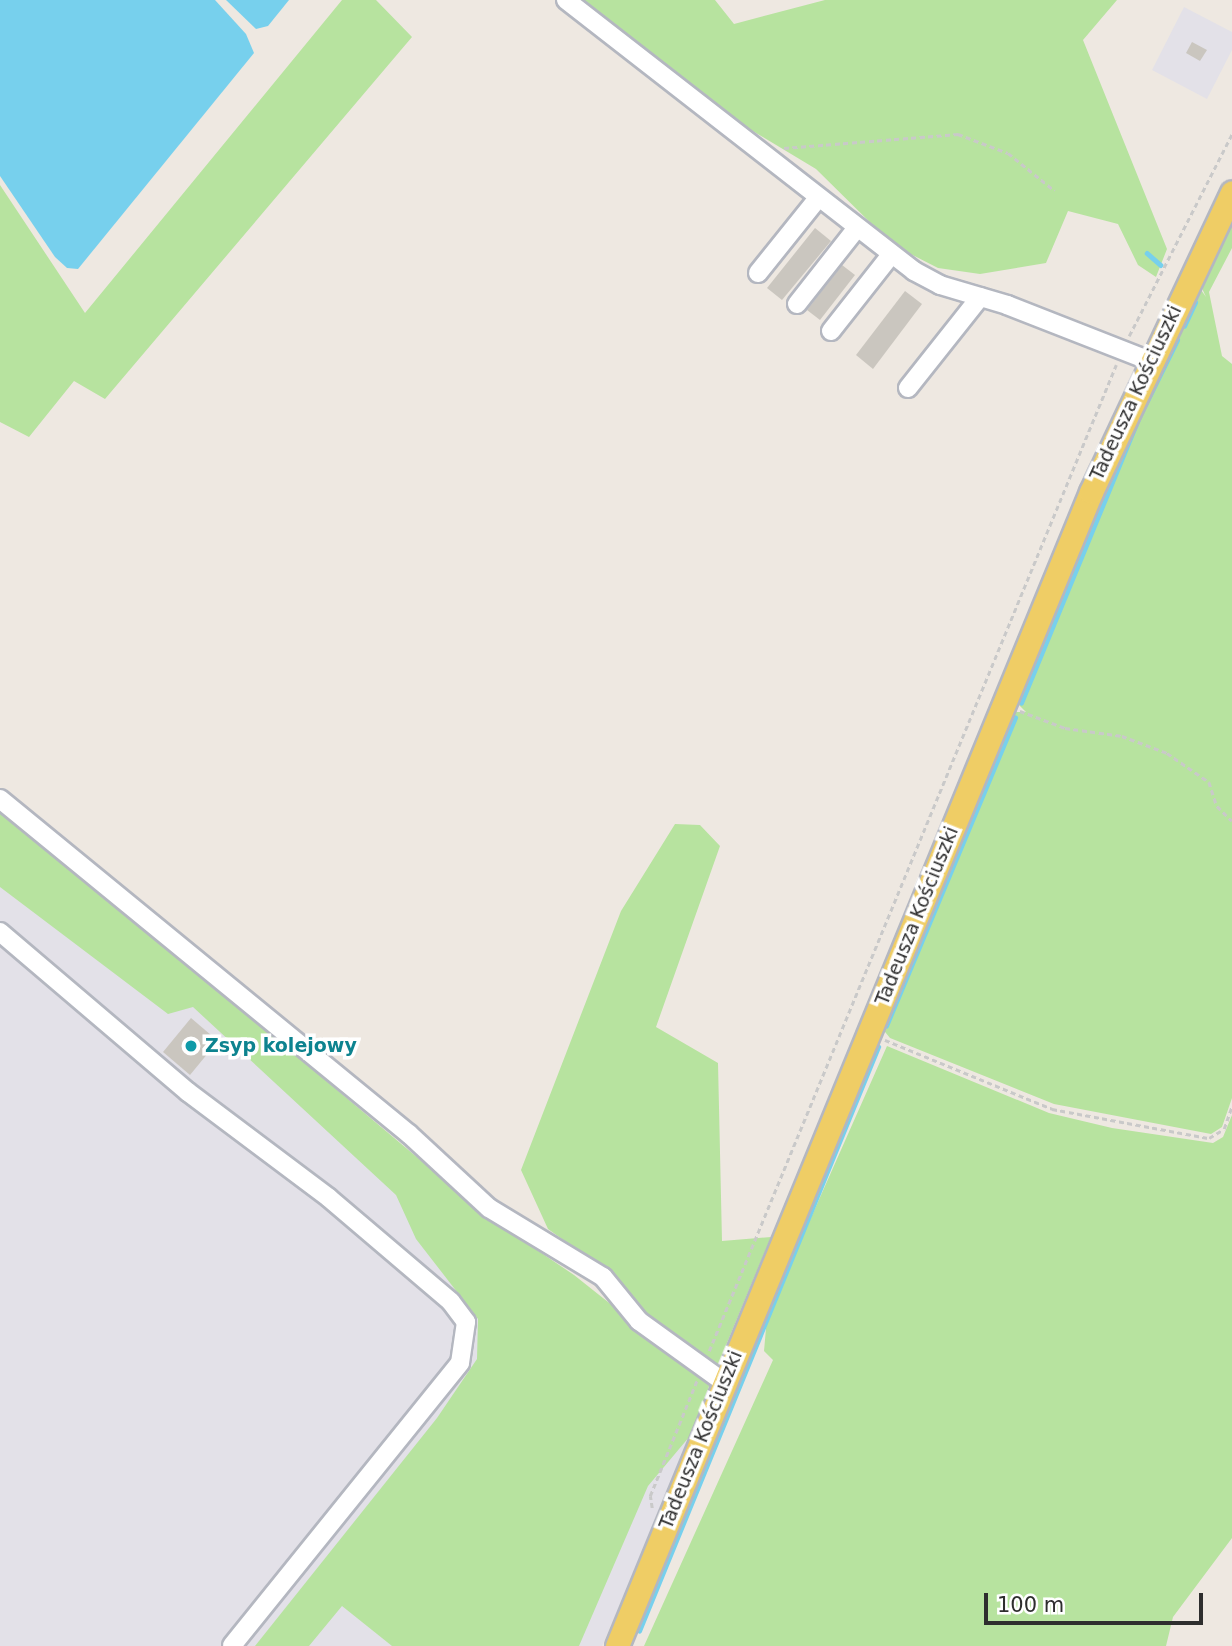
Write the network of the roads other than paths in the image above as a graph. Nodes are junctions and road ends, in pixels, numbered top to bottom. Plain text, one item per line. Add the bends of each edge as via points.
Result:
1 (566, 0) edge
2 (1232, 192) edge
3 (818, 198) junction
4 (856, 229) junction
5 (890, 256) junction
6 (758, 273) dead end
7 (980, 297) junction
8 (797, 303) dead end
9 (831, 331) dead end
10 (1150, 361) junction
11 (908, 388) dead end
12 (0, 799) edge
13 (0, 932) edge
14 (725, 1383) junction
15 (232, 1646) edge
16 (617, 1646) edge

1 - 3 street
2 - 10 main road, Tadeusza Kościuszki
3 - 4 street
3 - 6 street
4 - 5 street
4 - 8 street
5 - 7 street via 940,285
5 - 9 street
7 - 10 street
7 - 11 street
10 - 14 main road, Tadeusza Kościuszki via 1091,492
12 - 14 street via 408,1134 489,1208 603,1277 639,1321
13 - 15 street via 188,1092 329,1198 451,1302 466,1322 460,1363
14 - 16 main road, Tadeusza Kościuszki

